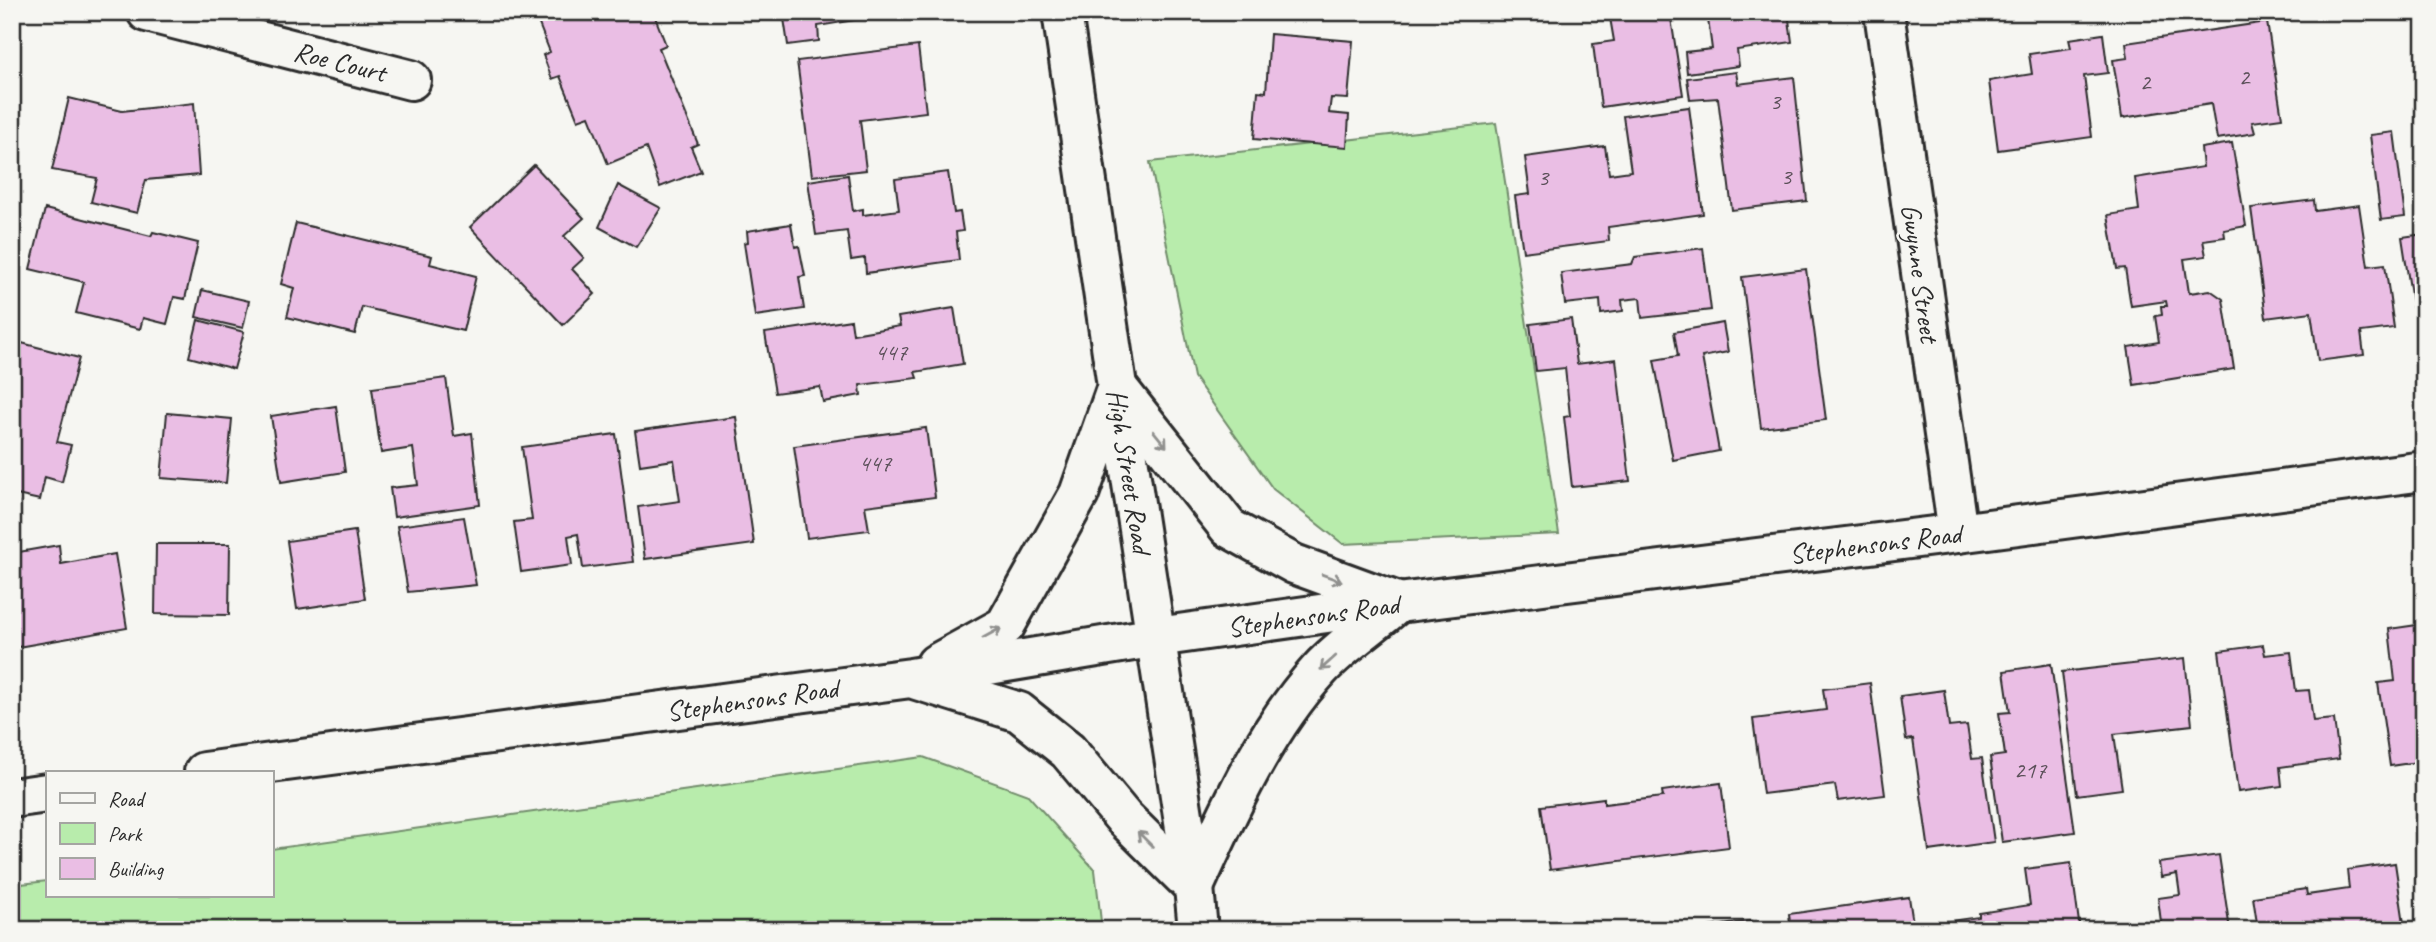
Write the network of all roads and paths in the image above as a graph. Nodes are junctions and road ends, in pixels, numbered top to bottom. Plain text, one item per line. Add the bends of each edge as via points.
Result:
1 (147, 12) edge
2 (1062, 12) edge
3 (1884, 12) edge
4 (411, 80) dead end
5 (1117, 387) junction
6 (2424, 471) edge
7 (1958, 533) junction
8 (1398, 603) junction
9 (1157, 637) junction
10 (911, 678) junction
11 (212, 771) edge
12 (46, 793) edge
13 (12, 797) edge
14 (1194, 887) junction
15 (1199, 930) edge

1 - 4 main road, Roe Court
2 - 5 main road, High Street Road
3 - 7 main road, Gwynne Street
5 -> 8 main road via 1229,528 1294,564
5 - 9 main road, High Street Road
10 -> 5 main road via 1005,626 1079,494
6 - 7 main road, Stephensons Road
7 - 8 main road, Stephensons Road
8 - 9 main road, Stephensons Road
8 -> 14 main road via 1321,667 1281,719 1241,784
9 - 10 main road, Stephensons Road
9 - 14 main road, High Street Road
10 - 11 main road, Stephensons Road
14 -> 10 main road via 1123,817 1068,751 1018,712
12 - 13 main road
14 - 15 main road, High Street Road

